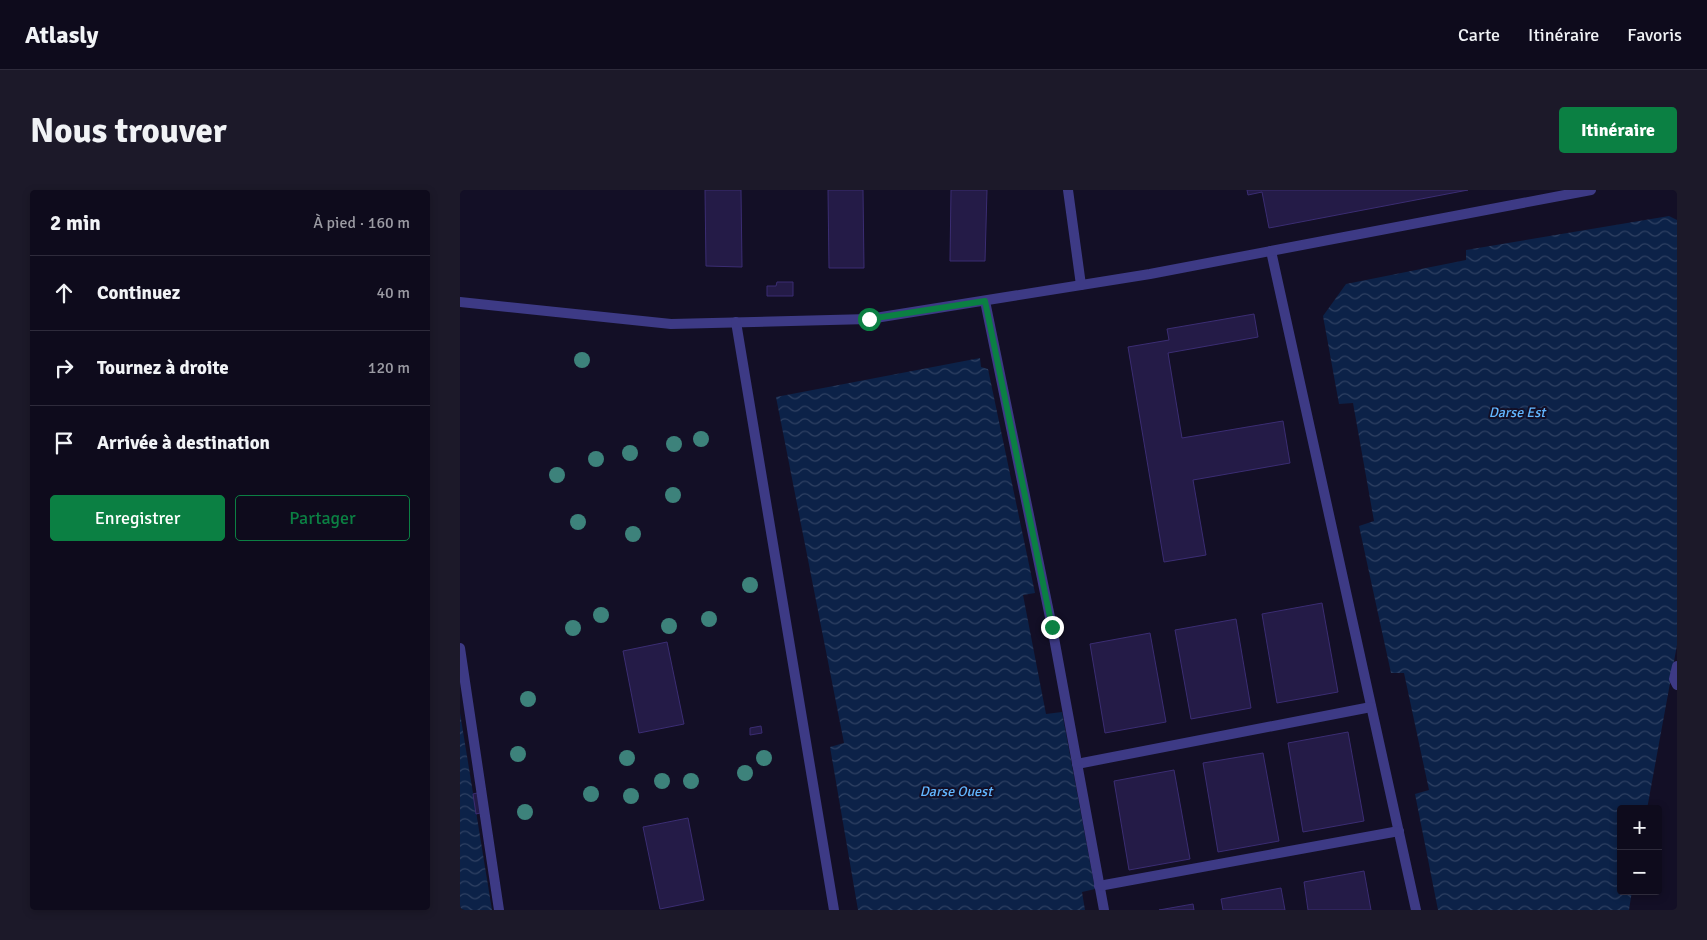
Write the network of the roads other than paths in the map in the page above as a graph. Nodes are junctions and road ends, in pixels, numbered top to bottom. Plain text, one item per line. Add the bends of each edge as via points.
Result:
1 (1068, 190) edge
2 (1591, 190) edge
3 (1271, 251) junction
4 (1081, 285) junction
5 (985, 301) junction
6 (460, 302) edge
7 (736, 322) junction
8 (460, 648) edge
9 (1677, 666) edge
10 (1677, 685) edge
11 (1371, 707) junction
12 (1077, 764) junction
13 (1398, 831) junction
14 (1100, 886) junction
15 (499, 910) edge
16 (834, 910) edge
17 (1104, 910) edge
18 (1416, 910) edge

1 - 4 lane
2 - 3 lane
3 - 4 lane
3 - 11 lane
4 - 5 lane
5 - 7 lane via 869,319
5 - 12 lane
6 - 7 lane via 671,324
7 - 16 lane
8 - 15 lane
9 - 10 lane via 1674,679
11 - 12 lane
11 - 13 lane
12 - 14 lane
13 - 14 lane
13 - 18 lane
14 - 17 lane

